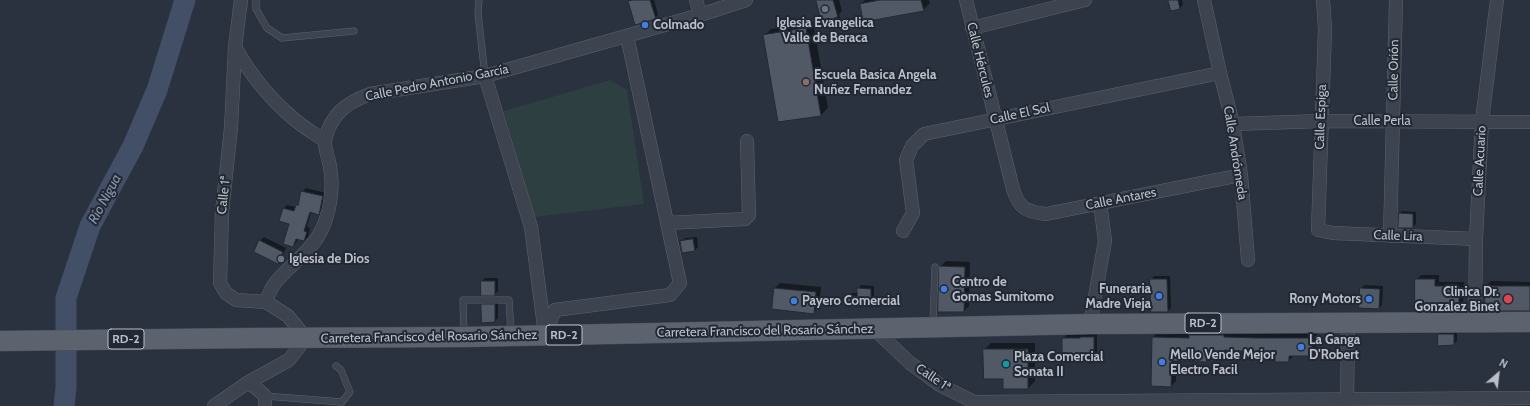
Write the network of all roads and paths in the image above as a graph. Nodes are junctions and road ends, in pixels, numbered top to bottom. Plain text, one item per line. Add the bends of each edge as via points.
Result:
1 (241, 0) edge
2 (256, 0) edge
3 (479, 0) edge
4 (696, 0) edge
5 (746, 0) edge
6 (966, 0) edge
7 (1085, 0) edge
8 (1204, 0) edge
9 (1323, 0) edge
10 (1396, 0) edge
11 (1498, 0) edge
12 (700, 15) junction
13 (972, 28) junction
14 (354, 31) dead end
15 (627, 36) junction
16 (235, 47) junction
17 (1220, 73) junction
18 (486, 76) junction
19 (995, 120) junction
20 (1321, 121) junction
21 (1393, 121) junction
22 (1482, 121) junction
23 (1530, 122) edge
24 (1233, 124) junction
25 (325, 141) junction
26 (747, 141) dead end
27 (1240, 174) junction
28 (1013, 189) joint
29 (1100, 203) junction
30 (667, 223) junction
31 (903, 231) dead end
32 (1321, 232) joint
33 (1390, 236) junction
34 (1476, 239) junction
35 (1248, 260) dead end
36 (935, 267) dead end
37 (266, 302) junction
38 (1348, 322) junction
39 (1475, 322) junction
40 (1530, 322) edge
41 (1090, 324) junction
42 (933, 328) junction
43 (875, 330) junction
44 (511, 336) junction
45 (545, 336) junction
46 (464, 337) junction
47 (306, 338) junction
48 (0, 340) edge
49 (336, 366) dead end
50 (247, 383) junction
51 (1530, 398) edge
52 (265, 401) edge
53 (1347, 402) edge
54 (974, 404) edge
55 (214, 406) edge

1 - 16 street, Calle 1ª
2 - 14 lane via 256,9 266,28 282,38
3 - 18 lane via 478,13
4 - 12 street
5 - 12 street, Calle Pedro Antonio García
6 - 13 street, Calle Hércules
7 - 13 street
8 - 17 street, Calle Andrómeda
9 - 20 street, Calle Espiga via 1325,29
10 - 21 street, Calle Orión
11 - 22 street, Calle Acuario
12 - 15 street, Calle Pedro Antonio García
13 - 19 street, Calle Hércules
15 - 18 street, Calle Pedro Antonio García
15 - 30 street
16 - 25 street via 246,67 268,94 294,120
16 - 37 street, Calle 1ª via 231,128 222,212 220,283 226,293 236,300
17 - 19 street, Calle El Sol
17 - 24 street, Calle Andrómeda
18 - 25 street, Calle Pedro Antonio García via 370,94 353,100 340,110
18 - 45 street via 531,227
19 - 28 street, Calle Hércules
19 - 31 street, Calle El Sol via 924,134 912,146 906,160 913,213
20 - 21 street, Calle Perla
20 - 24 street, Calle Perla
20 - 32 street, Calle Espiga via 1318,219 1318,230
21 - 22 street, Calle Perla
21 - 33 street, Calle Orión
22 - 23 street, Calle Perla
22 - 34 street, Calle Acuario
24 - 27 street, Calle Andrómeda
25 - 37 street via 331,170 330,205 320,233 274,284
26 - 30 street via 749,216 745,219
27 - 29 street, Calle Antares
27 - 35 street, Calle Andrómeda
28 - 29 street, Calle Antares via 1017,200 1024,208 1034,213 1046,214
29 - 41 street via 1105,240
30 - 45 street via 680,283 670,295 555,310
32 - 33 street, Calle Lira
33 - 34 street, Calle Lira
34 - 39 street, Calle Acuario
36 - 42 lane
37 - 47 street, Calle 1ª via 288,316
38 - 39 main road, Carretera Francisco del Rosario Sánchez / RD-2
38 - 41 main road, Carretera Francisco del Rosario Sánchez / RD-2
38 - 53 street
39 - 40 main road, Carretera Francisco del Rosario Sánchez / RD-2
41 - 42 main road, Carretera Francisco del Rosario Sánchez / RD-2
42 - 43 main road, Carretera Francisco del Rosario Sánchez / RD-2
43 - 45 main road, Carretera Francisco del Rosario Sánchez / RD-2
43 - 54 street, Calle 1ª via 910,363 940,385
44 - 45 main road, Carretera Francisco del Rosario Sánchez / RD-2
44 - 46 main road, Carretera Francisco del Rosario Sánchez / RD-2
44 - 46 lane via 509,300 464,300
46 - 47 main road, Carretera Francisco del Rosario Sánchez / RD-2
47 - 48 main road, Carretera Francisco del Rosario Sánchez / RD-2
47 - 50 street via 289,360
49 - 52 lane via 341,370 350,392 342,402
50 - 52 street via 255,387
50 - 55 street
51 - 53 street, Calle 1ª
53 - 54 street, Calle 1ª

